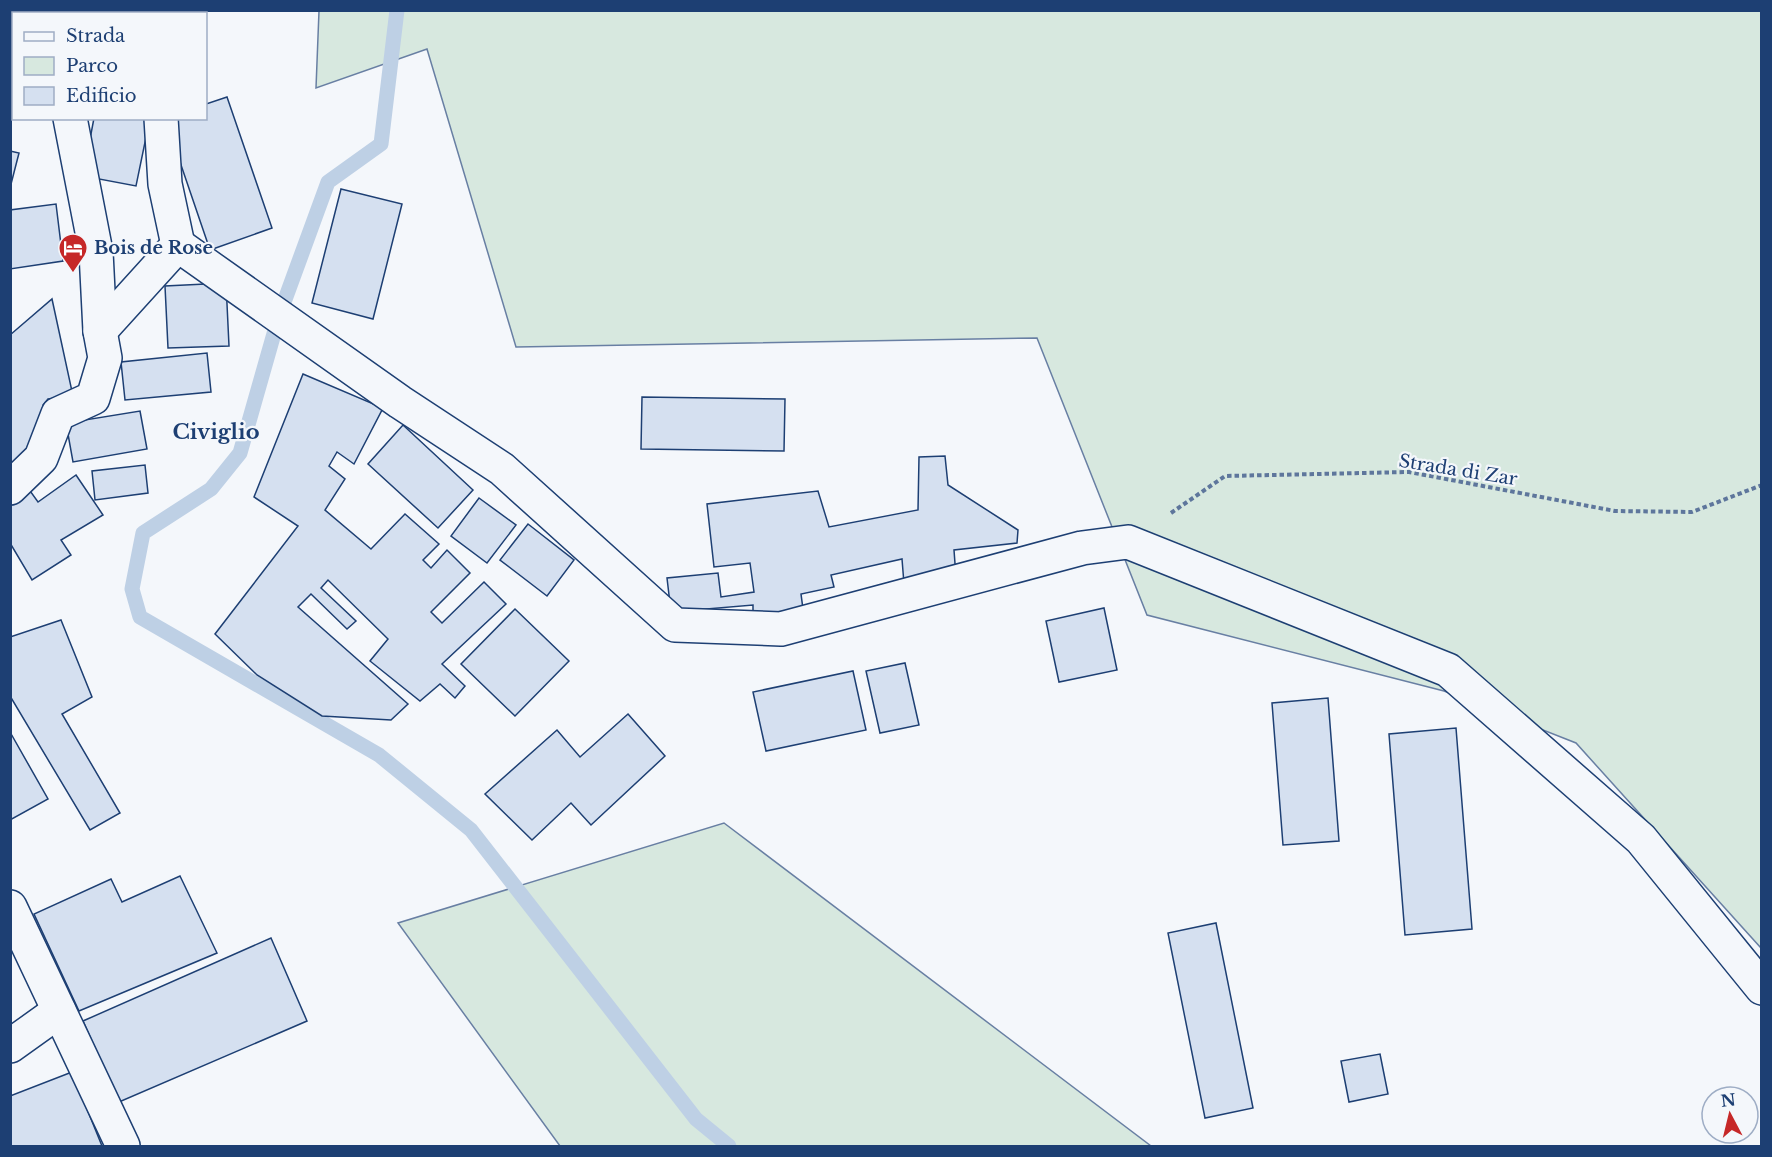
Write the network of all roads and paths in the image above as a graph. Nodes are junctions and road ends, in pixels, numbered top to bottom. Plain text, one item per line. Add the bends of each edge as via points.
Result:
1 (70, 120) edge
2 (161, 120) edge
3 (178, 245) junction
4 (100, 331) junction
5 (1761, 485) edge
6 (10, 488) edge
7 (1128, 542) junction
8 (10, 907) edge
9 (1761, 988) edge
10 (59, 1011) junction
11 (10, 1046) edge
12 (123, 1146) edge

1 - 4 street via 96,252
2 - 3 street via 165,184
3 - 4 street
3 - 7 street via 502,470 675,626 781,629 1082,548
4 - 6 street via 105,358 93,398 58,414 41,458
5 - 7 path, Strada di Zar via 1692,512 1615,511 1409,472 1225,476
7 - 9 street via 1448,670 1641,839
8 - 10 street
10 - 11 street
10 - 12 street

